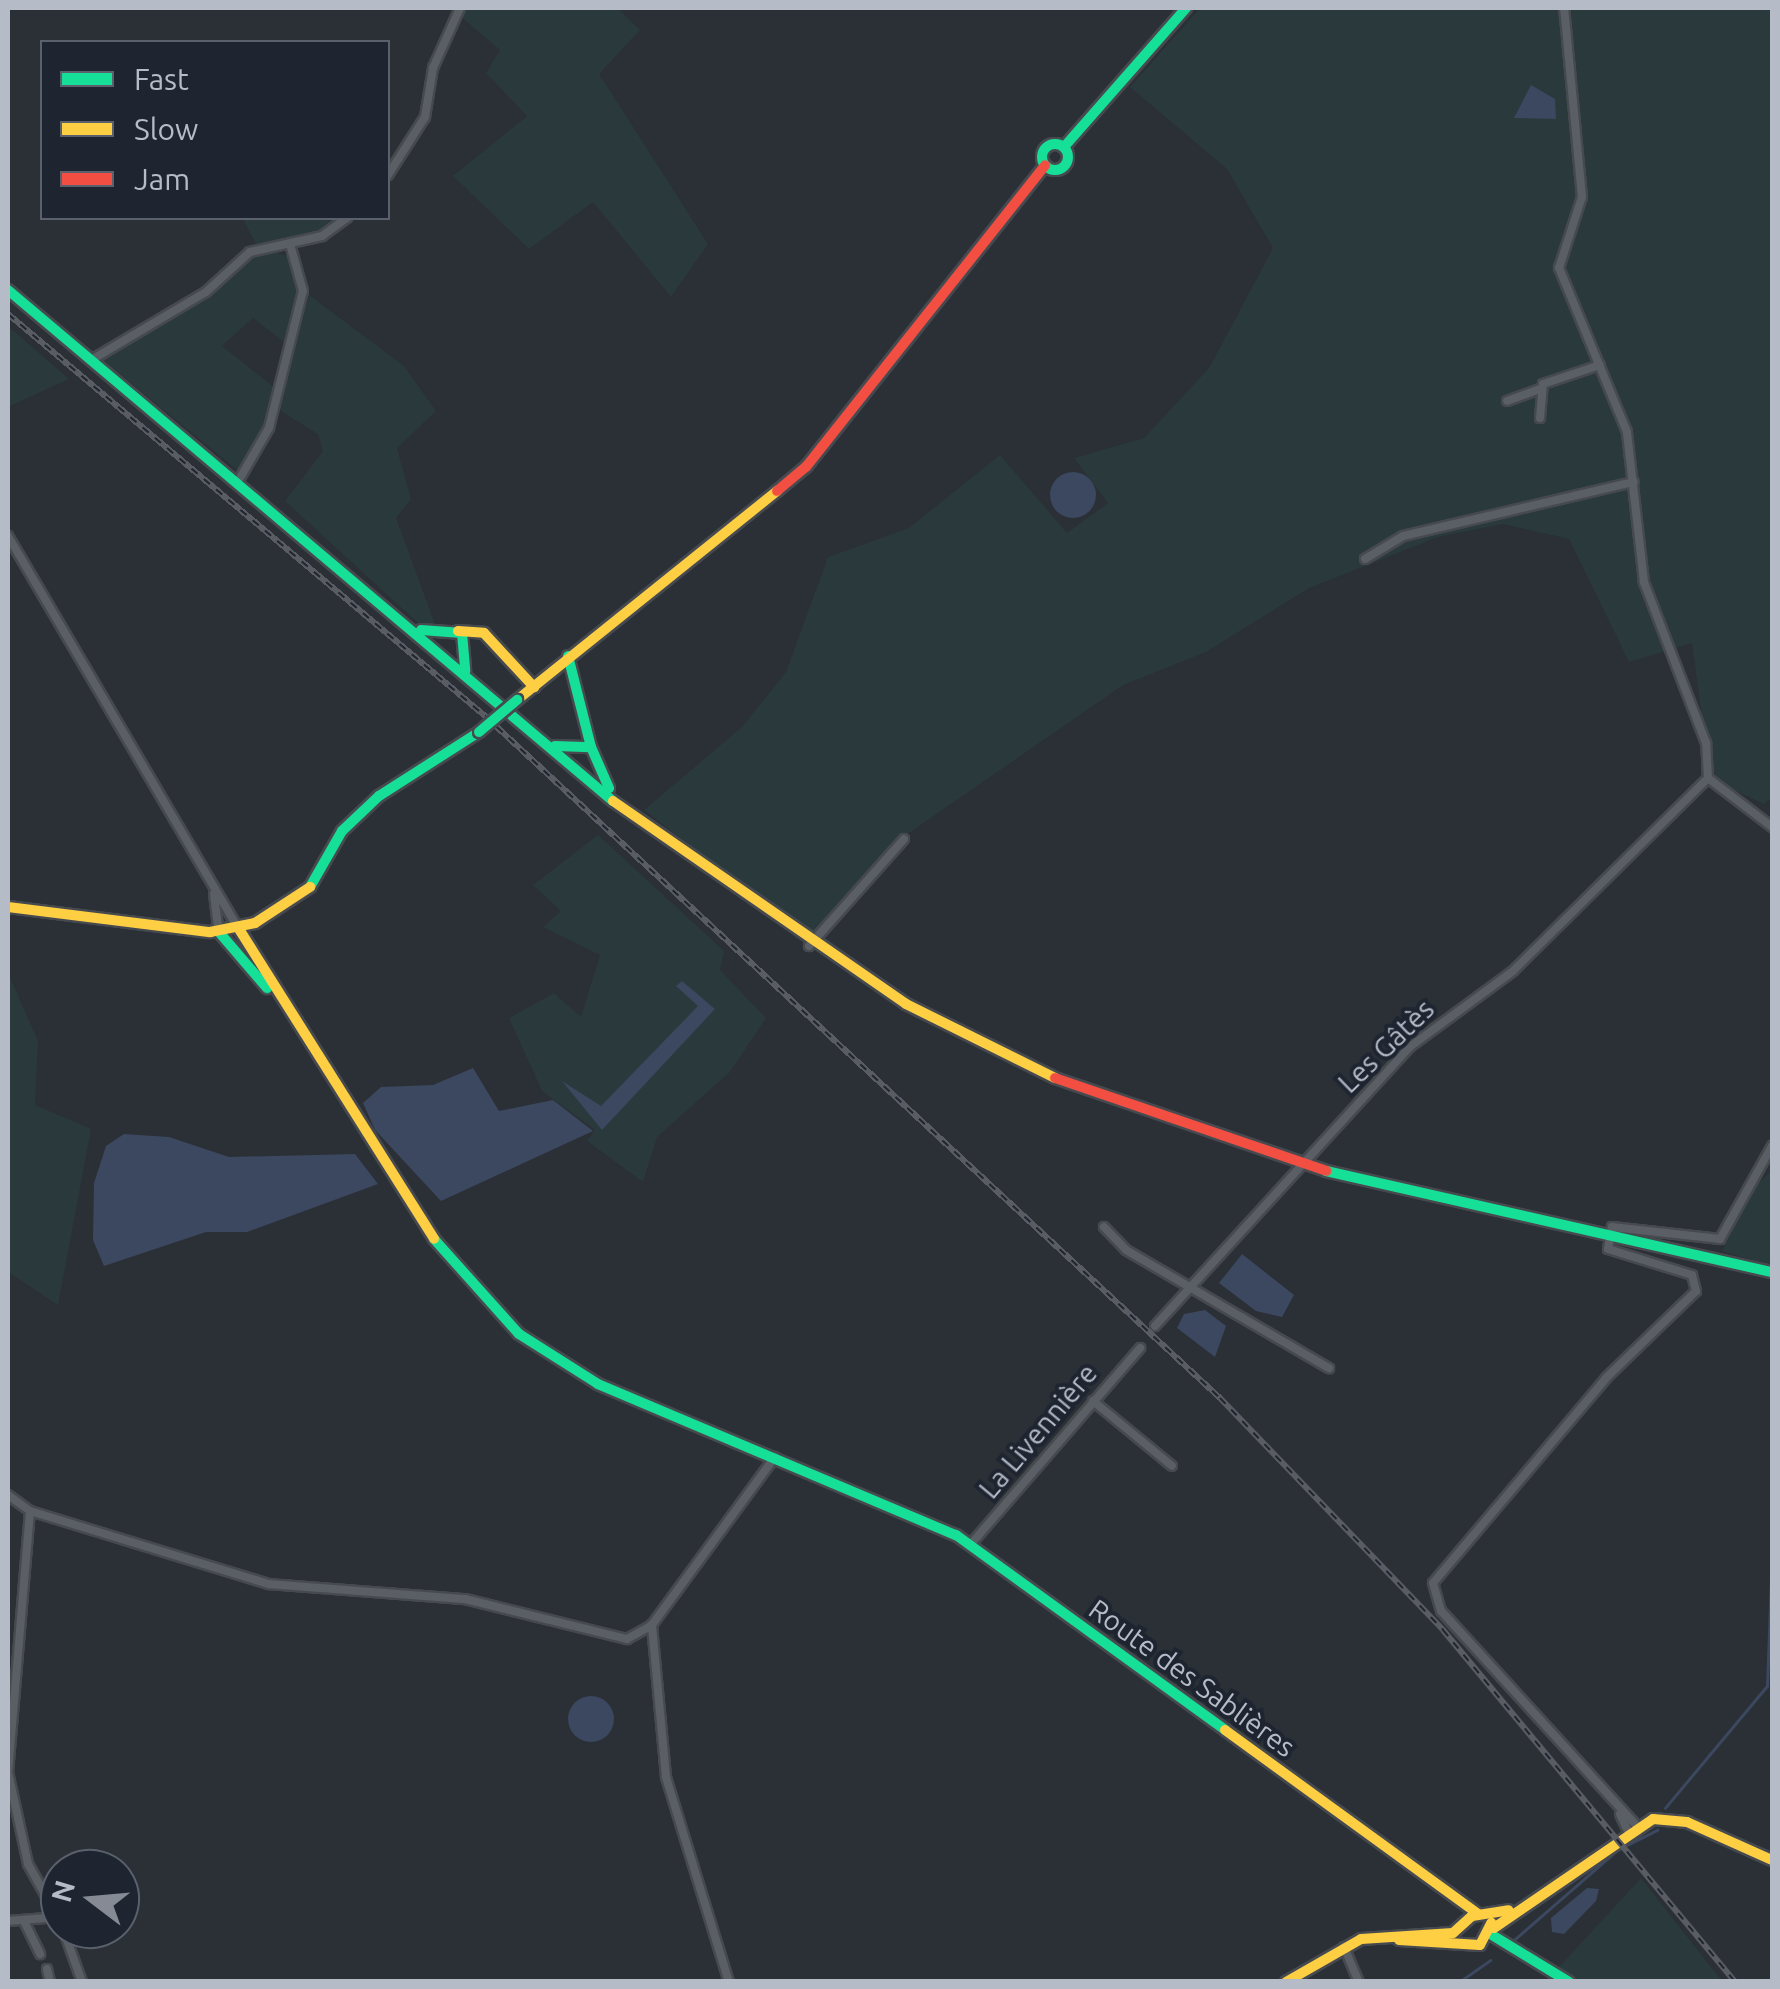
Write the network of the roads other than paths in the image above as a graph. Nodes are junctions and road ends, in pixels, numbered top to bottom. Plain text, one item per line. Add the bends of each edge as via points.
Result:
1 (460, 8) edge
2 (1186, 8) edge
3 (1564, 8) edge
4 (1064, 147) junction
5 (1044, 166) junction
6 (390, 172) edge
7 (343, 220) edge
8 (290, 244) junction
9 (8, 290) edge
10 (92, 359) junction
11 (1600, 365) junction
12 (1540, 389) junction
13 (1506, 402) dead end
14 (1540, 418) dead end
15 (240, 478) junction
16 (1634, 482) junction
17 (8, 536) edge
18 (1365, 559) dead end
19 (354, 576) junction
20 (458, 631) junction
21 (445, 634) junction
22 (486, 638) junction
23 (466, 650) junction
24 (444, 654) junction
25 (568, 656) junction
26 (465, 671) junction
27 (568, 674) junction
28 (546, 676) junction
29 (534, 687) junction
30 (554, 746) junction
31 (581, 747) junction
32 (570, 764) junction
33 (597, 764) junction
34 (583, 774) junction
35 (1708, 778) junction
36 (1772, 827) edge
37 (658, 835) junction
38 (904, 839) dead end
39 (213, 890) junction
40 (8, 908) edge
41 (229, 931) junction
42 (809, 946) junction
43 (277, 998) junction
44 (1772, 1146) edge
45 (1315, 1148) junction
46 (1299, 1168) junction
47 (1327, 1175) junction
48 (1104, 1226) dead end
49 (1607, 1237) junction
50 (1772, 1272) edge
51 (1191, 1285) junction
52 (1154, 1326) dead end
53 (1140, 1348) dead end
54 (1329, 1368) dead end
55 (1093, 1401) junction
56 (776, 1456) junction
57 (1172, 1466) dead end
58 (8, 1495) edge
59 (30, 1511) junction
60 (971, 1544) junction
61 (652, 1626) junction
62 (638, 1640) junction
63 (654, 1648) junction
64 (1631, 1826) junction
65 (1772, 1860) edge
66 (40, 1885) edge
67 (1536, 1898) junction
68 (40, 1921) edge
69 (8, 1922) edge
70 (24, 1922) junction
71 (1473, 1923) junction
72 (1490, 1936) junction
73 (1344, 1947) junction
74 (70, 1949) edge
75 (40, 1954) dead end
76 (47, 1968) dead end
77 (50, 1982) edge
78 (82, 1982) edge
79 (728, 1982) edge
80 (1286, 1982) edge
81 (1359, 1982) edge
82 (1569, 1982) edge

1 - 6 street via 433,68 426,117
2 - 4 street
3 - 11 street via 1582,186 1559,268
4 - 5 street via 1047,145
4 - 5 street via 1063,167
5 - 25 street via 1022,183 806,467
7 - 8 street
8 - 10 street via 250,252 206,292
8 - 15 street via 303,264 303,292 269,428
9 - 10 street
10 - 15 street
11 - 12 street
11 - 16 street via 1627,432
12 - 13 street
12 - 14 street
15 - 19 street
16 - 18 street via 1404,536
16 - 35 street via 1644,582 1706,742
17 - 39 street
19 - 21 street via 420,630
19 - 24 street
20 - 21 street
20 - 22 street
20 - 23 street
21 - 24 street
22 - 23 street
22 - 29 street
23 - 24 street
23 - 26 street
24 - 26 street
25 - 27 street
25 - 28 street
26 - 30 street
27 - 28 street
27 - 31 street via 586,734
28 - 29 street
29 - 41 street, bridge via 479,732 379,796 342,831 310,887
30 - 31 street
30 - 32 street
31 - 32 street
31 - 33 street
32 - 34 street
33 - 34 street
33 - 37 street via 604,784
34 - 37 street
35 - 36 street
35 - 45 street, Les Gâtès via 1512,971 1411,1046
37 - 42 street
38 - 42 street
39 - 41 street
39 - 41 street
40 - 41 street
41 - 43 street
41 - 43 street
42 - 46 street via 1084,1092
43 - 56 street, Route des Sablières via 421,1224 519,1334 579,1375
44 - 49 street via 1720,1239 1619,1226
45 - 46 street, Les Gâtès
45 - 47 street
46 - 47 street
46 - 51 street, Les Gâtès
47 - 49 street
48 - 51 street via 1126,1250
49 - 50 street
49 - 64 street via 1618,1254 1692,1275 1696,1291 1606,1378 1449,1558 1432,1594
51 - 52 street, Les Gâtès
51 - 54 street
53 - 55 street, La Livennière
55 - 57 street
55 - 60 street, La Livennière
56 - 60 street, Route des Sablières
56 - 61 street
58 - 59 street
59 - 62 street via 270,1584 465,1600
59 - 66 street via 8,1772 28,1864
60 - 71 street, Route des Sablières via 1442,1888
61 - 62 street
61 - 63 street
62 - 63 street
63 - 79 street via 666,1777
64 - 65 street via 1679,1820
64 - 67 street
67 - 71 street
67 - 72 street
68 - 70 street
69 - 70 street
70 - 75 street
71 - 72 street
71 - 72 street
71 - 73 street
72 - 82 street
73 - 80 street
73 - 81 street
74 - 78 street
76 - 77 street

